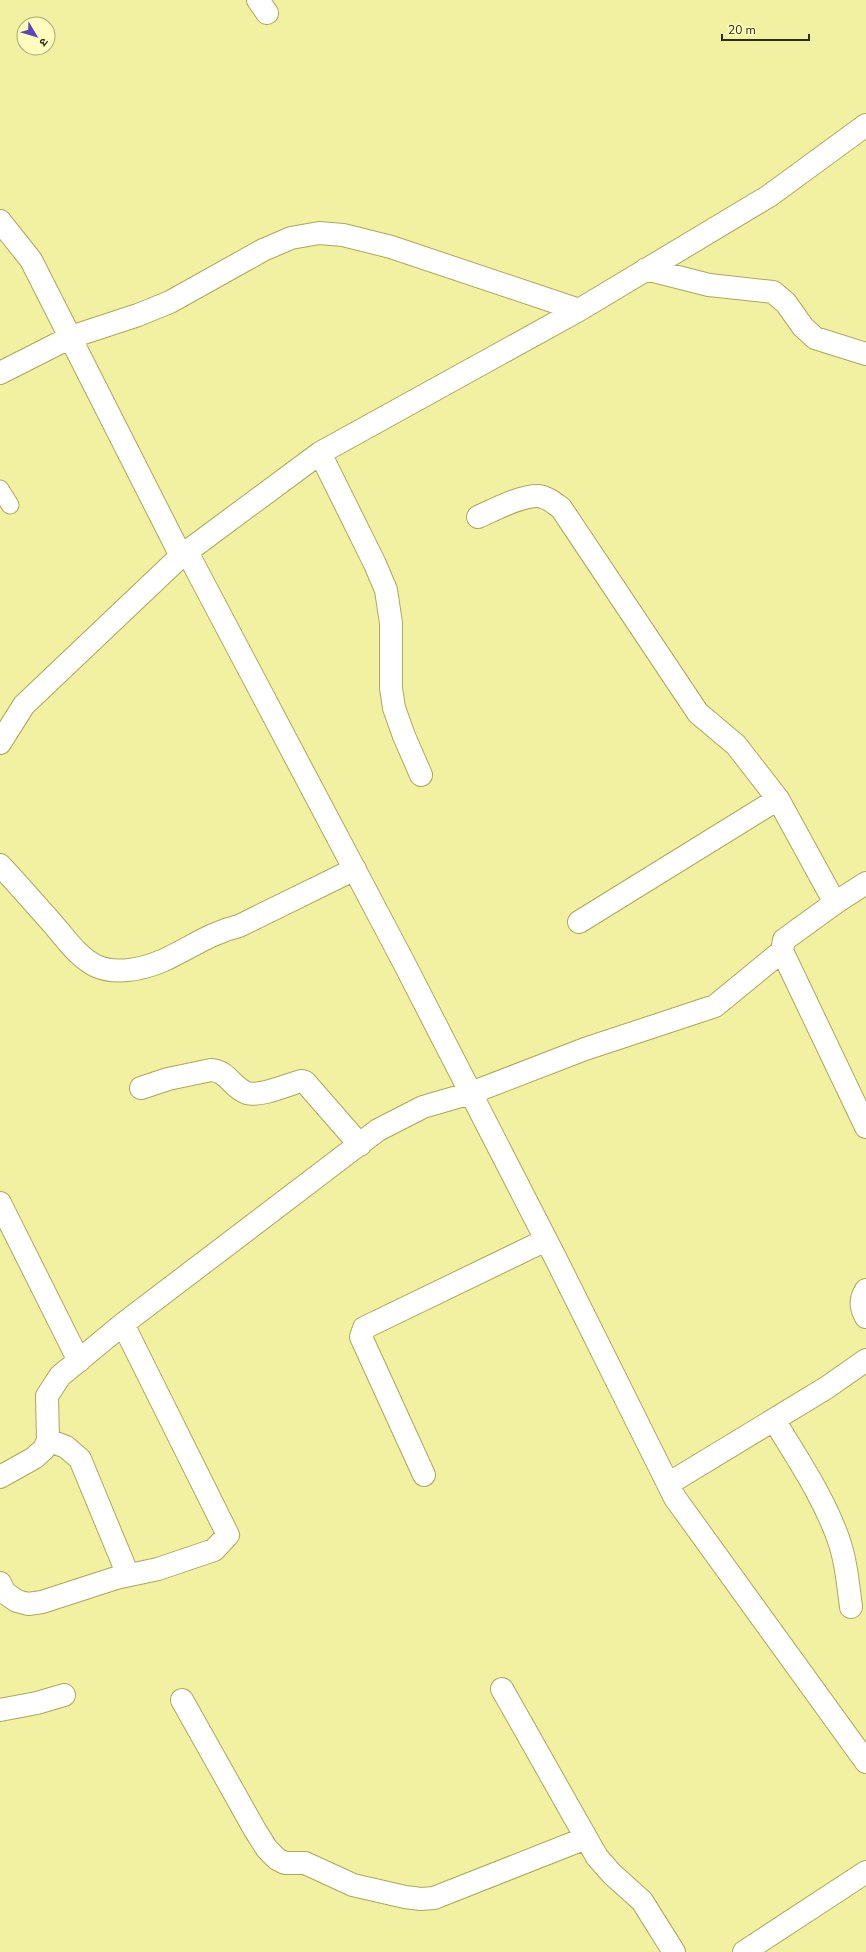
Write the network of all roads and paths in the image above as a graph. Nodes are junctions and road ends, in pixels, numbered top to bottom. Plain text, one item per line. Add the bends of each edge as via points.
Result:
1 (866, 125) edge
2 (0, 221) edge
3 (646, 269) junction
4 (578, 310) junction
5 (70, 337) junction
6 (866, 354) edge
7 (0, 373) edge
8 (320, 454) junction
9 (0, 489) edge
10 (10, 505) dead end
11 (478, 517) dead end
12 (184, 554) junction
13 (0, 743) edge
14 (421, 775) dead end
15 (778, 799) junction
16 (0, 865) edge
17 (355, 869) junction
18 (866, 883) edge
19 (835, 903) junction
20 (579, 922) dead end
21 (782, 951) junction
22 (141, 1088) dead end
23 (471, 1093) junction
24 (860, 1100) edge
25 (866, 1127) edge
26 (360, 1145) junction
27 (0, 1203) edge
28 (546, 1240) junction
29 (866, 1290) edge
30 (866, 1317) edge
31 (123, 1324) junction
32 (866, 1360) edge
33 (79, 1361) junction
34 (774, 1420) junction
35 (48, 1440) junction
36 (424, 1475) dead end
37 (0, 1477) edge
38 (668, 1484) junction
39 (128, 1575) junction
40 (0, 1583) edge
41 (851, 1607) dead end
42 (502, 1689) dead end
43 (64, 1695) dead end
44 (182, 1700) dead end
45 (0, 1710) edge
46 (866, 1762) edge
47 (586, 1838) junction
48 (866, 1872) edge
49 (674, 1952) edge
50 (744, 1952) edge

1 - 3 street via 769,196
2 - 5 street via 31,260
3 - 4 street
3 - 6 street via 709,285 773,292 786,303 803,327 815,338
4 - 5 street via 391,247 343,235 319,233 291,238 263,250 170,302
4 - 8 street
5 - 7 street
5 - 12 street
8 - 12 street
8 - 14 street via 376,564 386,590 391,623 391,688 394,708
9 - 10 lane
11 - 15 street via 522,499 539,496 561,508 698,713 736,745
12 - 13 street via 24,705
12 - 17 street
15 - 19 street
15 - 20 street
16 - 17 street via 79,954 97,966 119,971 142,968 162,961 207,936 239,926
17 - 23 street
18 - 19 street
19 - 21 street via 784,940
21 - 23 street via 716,1006 585,1049
21 - 24 street
22 - 26 street via 211,1070 223,1073 245,1093 254,1094 305,1082
23 - 26 street via 423,1107 378,1130
23 - 28 street
24 - 25 street
26 - 31 street
27 - 33 street
28 - 36 street via 362,1330 361,1337
28 - 38 street
29 - 30 street via 861,1299
31 - 33 street
31 - 39 street via 228,1535 214,1550 158,1569
32 - 34 street
33 - 35 street via 60,1376 47,1396
34 - 38 street
34 - 41 street via 819,1496 838,1539
35 - 37 street via 44,1450 34,1458
35 - 39 street via 66,1447 80,1459
38 - 46 street via 675,1498
39 - 40 street via 28,1604 17,1601 5,1593
42 - 47 street
43 - 45 street
44 - 47 street via 267,1849 285,1863 305,1863 353,1885 421,1899 434,1898
47 - 49 street via 597,1857 642,1901
48 - 50 street

